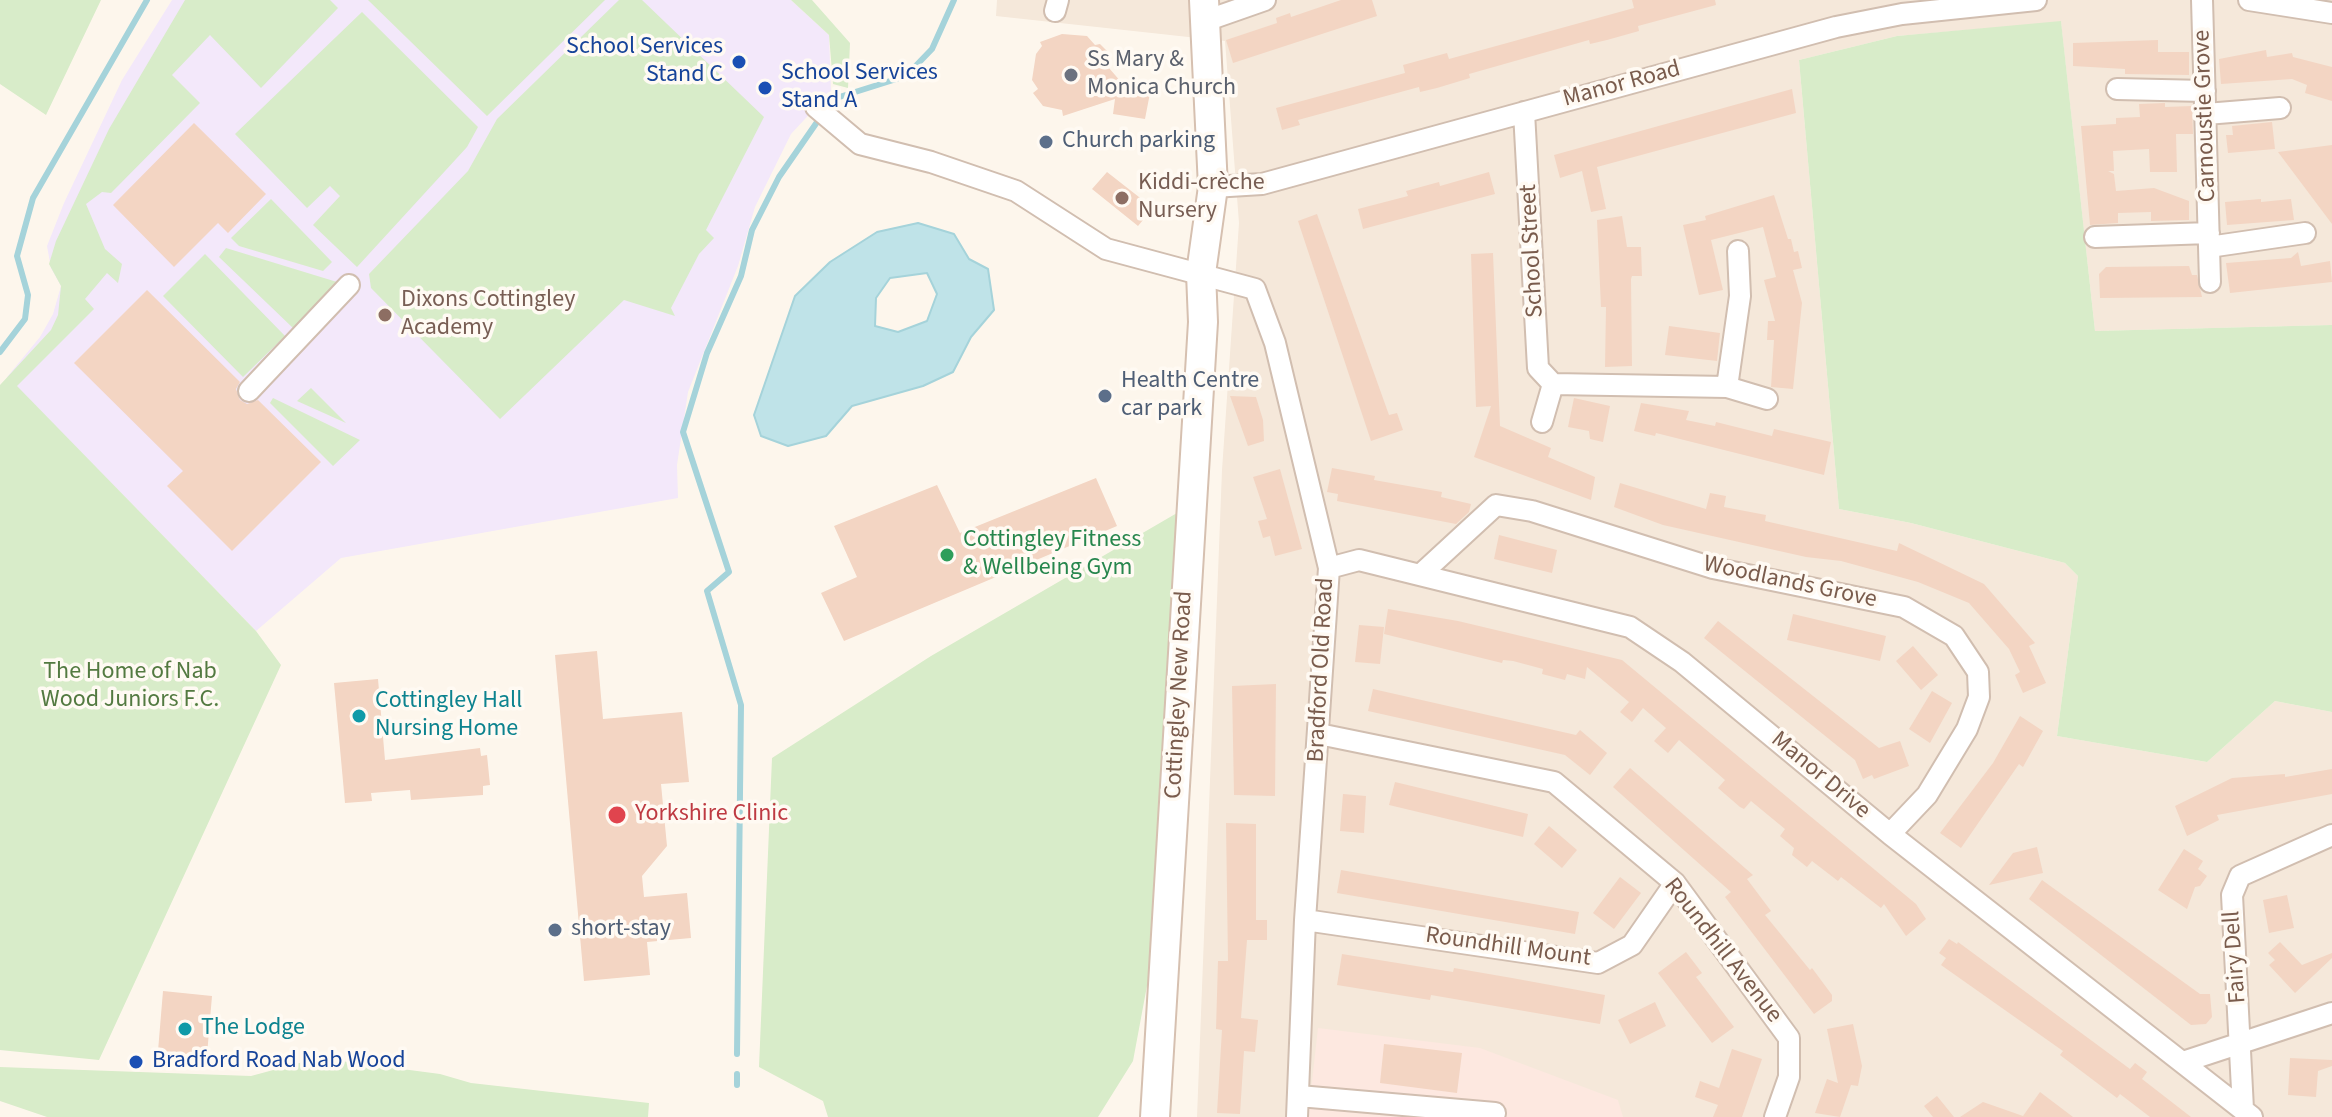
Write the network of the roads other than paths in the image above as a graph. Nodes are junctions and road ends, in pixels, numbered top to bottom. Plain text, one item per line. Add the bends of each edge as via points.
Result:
1 (1265, 0) edge
2 (2036, 0) edge
3 (2202, 0) edge
4 (2249, 0) edge
5 (2271, 1) edge
6 (1204, 11) edge
7 (2332, 13) edge
8 (2117, 89) dead end
9 (2205, 91) junction
10 (816, 107) dead end
11 (2280, 108) dead end
12 (1524, 112) junction
13 (2206, 114) junction
14 (1213, 187) junction
15 (2305, 233) dead end
16 (2095, 237) dead end
17 (2209, 240) junction
18 (1738, 251) dead end
19 (1201, 273) junction
20 (2210, 282) dead end
21 (349, 285) dead end
22 (1553, 384) junction
23 (1727, 387) junction
24 (249, 391) dead end
25 (1767, 399) dead end
26 (1542, 422) dead end
27 (1329, 568) junction
28 (1420, 575) junction
29 (1319, 734) junction
30 (1890, 834) junction
31 (2332, 835) edge
32 (1675, 883) junction
33 (1305, 920) junction
34 (2332, 1013) edge
35 (2241, 1045) junction
36 (2183, 1062) junction
37 (1299, 1096) junction
38 (1445, 1113) edge
39 (1495, 1113) dead end
40 (2248, 1113) edge
41 (1155, 1117) edge
42 (1297, 1117) edge
43 (1775, 1117) edge

1 - 6 street
2 - 12 street, Manor Road via 1915,12 1836,27
3 - 9 street, Carnoustie Grove
4 - 5 street
5 - 7 street
6 - 14 main road, Cottingley New Road
8 - 9 street
9 - 13 street, Carnoustie Grove
10 - 19 street via 860,144 1016,191 1106,249
11 - 13 street
12 - 14 street, Manor Road via 1262,184
12 - 22 street, School Street via 1538,368
13 - 17 street, Carnoustie Grove
14 - 19 main road, Cottingley New Road
15 - 17 street
16 - 17 street, Carnoustie Grove
17 - 20 street, Carnoustie Grove
18 - 23 street via 1740,296
19 - 27 street, Bradford Old Road via 1255,289 1275,343
19 - 41 main road, Cottingley New Road via 1203,322
21 - 24 street
22 - 23 street
22 - 26 street
23 - 25 street
27 - 28 street, Manor Drive via 1359,560
27 - 29 street, Bradford Old Road
28 - 30 street, Manor Drive via 1630,627 1682,662
28 - 30 street, Woodlands Grove via 1496,505 1532,511 1713,568 1904,607 1954,636 1978,672 1979,697 1967,729 1927,795
29 - 32 street, Roundhill Avenue via 1554,782
29 - 33 street, Bradford Old Road
30 - 36 street, Manor Drive
31 - 35 street, Fairy Dell via 2240,876 2232,895
32 - 33 street, Roundhill Mount via 1632,945 1598,963
32 - 43 street, Roundhill Avenue via 1789,1038 1789,1077
33 - 37 street, Bradford Old Road
34 - 35 street
35 - 36 street
35 - 40 street, Fairy Dell
36 - 40 street, Manor Drive
37 - 38 street
37 - 42 street, Bradford Old Road
38 - 39 street

